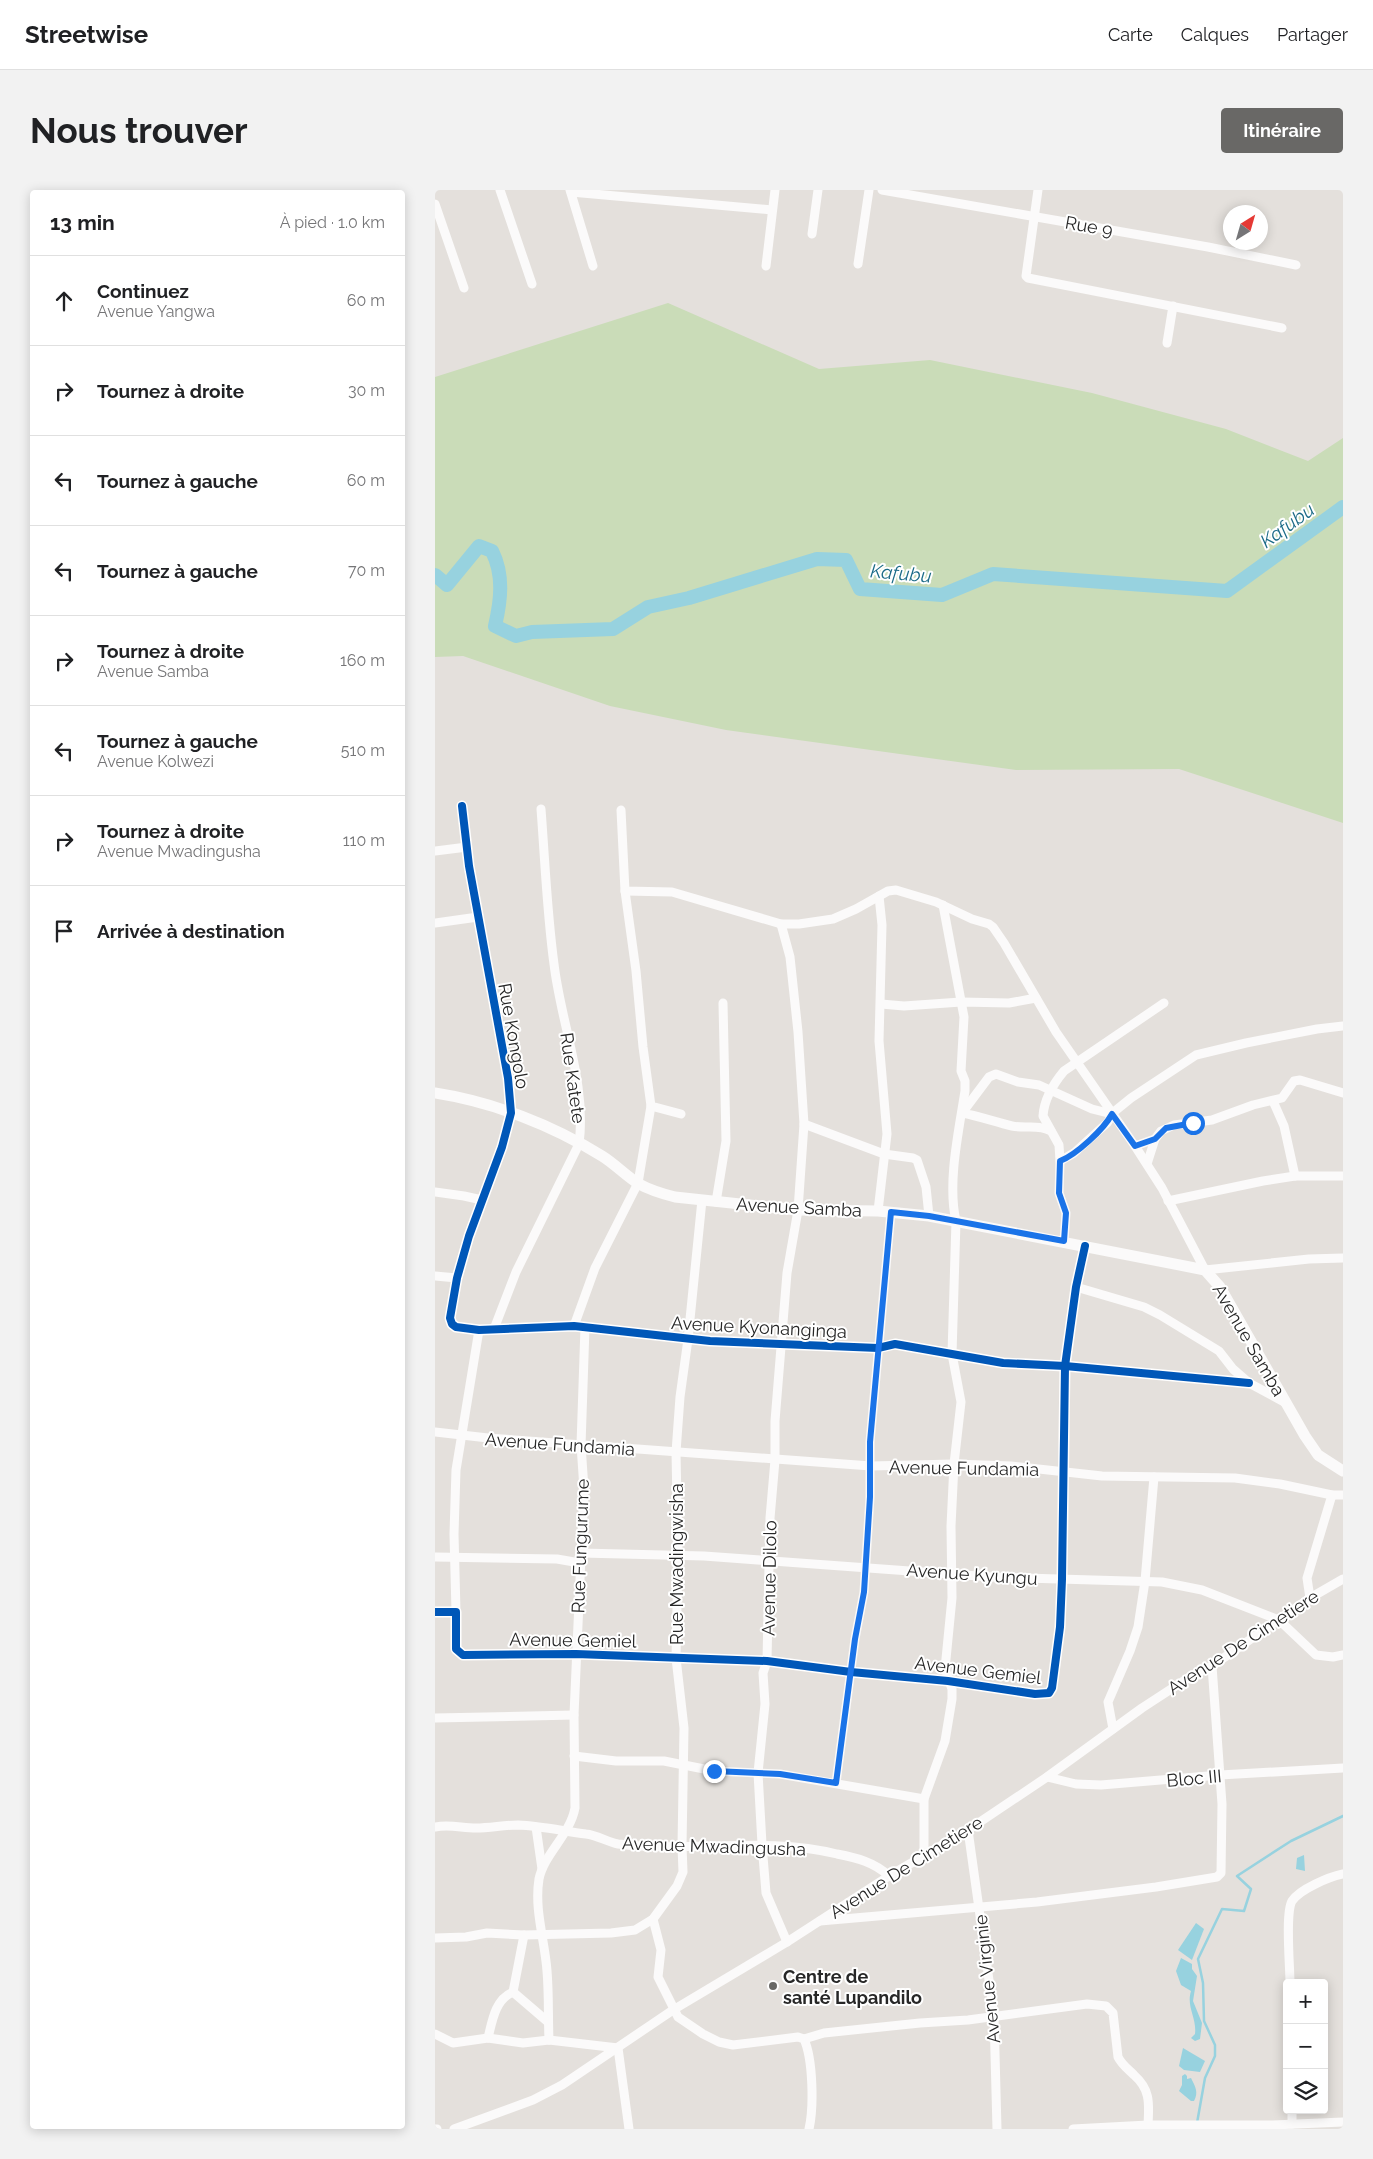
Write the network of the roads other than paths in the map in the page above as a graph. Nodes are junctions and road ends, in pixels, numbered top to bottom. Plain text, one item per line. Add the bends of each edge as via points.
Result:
1 (500, 190) edge
2 (775, 190) edge
3 (818, 190) edge
4 (869, 190) edge
5 (883, 190) edge
6 (1038, 190) edge
7 (571, 191) edge
8 (435, 204) edge
9 (772, 210) junction
10 (1034, 216) junction
11 (812, 234) dead end
12 (858, 264) dead end
13 (1295, 265) dead end
14 (593, 266) dead end
15 (766, 266) dead end
16 (532, 284) dead end
17 (464, 288) dead end
18 (1173, 306) junction
19 (1282, 328) dead end
20 (1167, 343) dead end
21 (462, 806) dead end
22 (541, 809) dead end
23 (621, 810) dead end
24 (467, 847) junction
25 (435, 851) edge
26 (625, 891) junction
27 (879, 896) junction
28 (943, 905) junction
29 (478, 917) junction
30 (435, 923) edge
31 (781, 924) junction
32 (1036, 998) junction
33 (961, 1002) junction
34 (723, 1003) dead end
35 (1164, 1003) dead end
36 (881, 1004) junction
37 (1343, 1026) edge
38 (1077, 1062) junction
39 (1051, 1090) junction
40 (435, 1093) edge
41 (1343, 1093) edge
42 (1273, 1101) junction
43 (651, 1106) junction
44 (962, 1112) junction
45 (511, 1113) junction
46 (681, 1114) dead end
47 (1112, 1114) junction
48 (804, 1124) junction
49 (1051, 1131) junction
50 (1155, 1139) junction
51 (579, 1144) junction
52 (1135, 1146) junction
53 (884, 1154) junction
54 (1060, 1161) junction
55 (1147, 1164) junction
56 (1295, 1176) junction
57 (1343, 1176) edge
58 (638, 1183) junction
59 (435, 1192) edge
60 (482, 1200) junction
61 (702, 1200) junction
62 (1168, 1201) junction
63 (715, 1202) junction
64 (799, 1210) junction
65 (878, 1211) junction
66 (891, 1212) junction
67 (929, 1216) junction
68 (956, 1221) junction
69 (1064, 1241) junction
70 (1085, 1246) junction
71 (1343, 1258) edge
72 (1205, 1270) junction
73 (435, 1276) edge
74 (457, 1278) junction
75 (1076, 1287) junction
76 (451, 1324) joint
77 (574, 1326) junction
78 (585, 1327) junction
79 (494, 1329) junction
80 (479, 1330) junction
81 (688, 1339) junction
82 (782, 1343) junction
83 (878, 1348) junction
84 (953, 1354) junction
85 (1065, 1366) junction
86 (1249, 1383) junction
87 (1286, 1403) junction
88 (435, 1432) edge
89 (462, 1435) junction
90 (581, 1446) junction
91 (675, 1452) junction
92 (775, 1460) junction
93 (954, 1464) junction
94 (871, 1466) junction
95 (1062, 1471) junction
96 (1343, 1471) edge
97 (1154, 1477) junction
98 (1332, 1495) junction
99 (1343, 1495) edge
100 (581, 1553) junction
101 (678, 1555) junction
102 (435, 1557) edge
103 (456, 1557) junction
104 (770, 1560) junction
105 (580, 1563) junction
106 (865, 1568) junction
107 (953, 1573) junction
108 (1062, 1579) junction
109 (1343, 1579) edge
110 (1145, 1581) junction
111 (1310, 1598) junction
112 (435, 1612) edge
113 (456, 1612) junction
114 (1279, 1620) junction
115 (576, 1654) junction
116 (1343, 1655) edge
117 (676, 1658) junction
118 (767, 1661) junction
119 (1212, 1666) junction
120 (851, 1672) junction
121 (948, 1680) junction
122 (574, 1715) junction
123 (435, 1718) edge
124 (1113, 1729) junction
125 (574, 1756) junction
126 (685, 1766) junction
127 (1343, 1768) edge
128 (758, 1773) junction
129 (1220, 1775) junction
130 (1047, 1777) junction
131 (836, 1783) junction
132 (924, 1800) junction
133 (435, 1827) edge
134 (536, 1827) junction
135 (968, 1830) junction
136 (565, 1832) junction
137 (762, 1844) junction
138 (682, 1846) junction
139 (924, 1855) junction
140 (542, 1869) junction
141 (1343, 1874) edge
142 (889, 1876) junction
143 (980, 1908) junction
144 (653, 1919) junction
145 (819, 1921) junction
146 (524, 1935) junction
147 (541, 1935) junction
148 (435, 1938) edge
149 (787, 1942) junction
150 (1290, 1979) edge
151 (513, 1992) junction
152 (673, 2010) junction
153 (994, 2016) junction
154 (548, 2022) junction
155 (435, 2034) edge
156 (488, 2038) junction
157 (804, 2039) junction
158 (549, 2040) junction
159 (618, 2048) junction
160 (1292, 2114) edge
161 (1343, 2122) edge
162 (1292, 2124) junction
163 (1148, 2125) junction
164 (1273, 2127) edge
165 (454, 2129) edge
166 (629, 2129) edge
167 (809, 2129) edge
168 (997, 2129) edge
169 (1073, 2129) edge

1 - 16 street
2 - 9 street
3 - 11 street
4 - 12 street
5 - 10 street, Rue 9
6 - 10 street
7 - 9 street
7 - 14 street
8 - 17 street
9 - 15 street
10 - 13 street, Rue 9
10 - 18 street via 1028,278
18 - 19 street
18 - 20 street
21 - 24 street, Rue Kongolo
22 - 51 street, Rue Katete via 554,965 580,1098 582,1124
23 - 26 street
24 - 25 street
24 - 29 street, Rue Kongolo
26 - 31 street via 672,892
26 - 43 street
27 - 28 street via 896,890
27 - 31 street via 833,919
27 - 36 street
28 - 32 street via 993,927
28 - 33 street
29 - 30 street
29 - 45 street, Rue Kongolo via 508,1078
31 - 48 street, Avenue Dilolo via 790,957 799,1032
32 - 33 street via 1009,1003
32 - 38 street
33 - 36 street via 904,1006
33 - 44 street via 964,1018 961,1071 965,1082
34 - 63 street via 726,1141
35 - 38 street
36 - 53 street via 879,1041 887,1134
37 - 47 street via 1246,1042 1197,1055
38 - 39 street via 1065,1070
38 - 47 street
39 - 44 street via 1000,1074 991,1075
39 - 47 street via 1091,1109
39 - 49 street via 1043,1110
40 - 45 street, Avenue Samba via 486,1103
41 - 42 street via 1295,1080 1282,1098
42 - 50 street via 1212,1120 1174,1125 1161,1131
42 - 56 street via 1284,1126
43 - 46 street
43 - 58 street
44 - 49 street via 1012,1126 1043,1126
44 - 68 street via 953,1177
45 - 51 street, Avenue Samba
45 - 60 street, Rue Kongolo
47 - 52 street
47 - 54 street via 1074,1153
48 - 53 street
48 - 64 street, Avenue Dilolo
49 - 54 street via 1059,1145
50 - 52 street
50 - 55 street
51 - 58 street, Avenue Samba
51 - 79 street, Rue Katete via 516,1272
52 - 55 street
53 - 65 street
53 - 67 street via 917,1160
54 - 69 street via 1059,1193 1066,1213
55 - 62 street
56 - 57 street
56 - 62 street
58 - 61 street, Avenue Samba via 675,1197
58 - 77 street via 595,1268
59 - 60 street
60 - 74 street, Rue Kongolo
61 - 63 street, Avenue Samba
61 - 81 street, Rue Mwadingwisha
62 - 72 street
63 - 64 street, Avenue Samba
64 - 65 street, Avenue Samba
64 - 82 street, Avenue Dilolo via 787,1273
65 - 66 street, Avenue Samba
66 - 67 street, Avenue Samba
66 - 83 street
67 - 68 street, Avenue Samba
68 - 69 street, Avenue Samba
68 - 84 street
69 - 70 street, Avenue Samba
70 - 72 street, Avenue Samba
70 - 75 street, Avenue Gemiel
71 - 72 street
72 - 87 street, Avenue Samba via 1220,1287
73 - 74 street
74 - 76 street, Rue Kongolo
75 - 85 street, Avenue Gemiel
75 - 86 street via 1144,1307 1159,1315 1219,1351
76 - 80 street, Avenue Kyonanginga
77 - 78 street, Avenue Kyonanginga
77 - 79 street, Avenue Kyonanginga
78 - 81 street, Avenue Kyonanginga
78 - 90 street, Rue Fungurume
79 - 80 street, Avenue Kyonanginga
80 - 89 street
81 - 82 street, Avenue Kyonanginga
81 - 91 street, Rue Mwadingwisha
82 - 83 street, Avenue Kyonanginga
82 - 92 street, Avenue Dilolo
83 - 84 street, Avenue Kyonanginga via 895,1344
83 - 94 street
84 - 85 street, Avenue Kyonanginga via 1003,1363
84 - 93 street via 961,1402
85 - 86 street, Avenue Kyonanginga
85 - 95 street, Avenue Gemiel
86 - 87 street
87 - 96 street, Avenue Samba via 1318,1455
88 - 89 street, Avenue Fundamia
89 - 90 street, Avenue Fundamia
89 - 103 street via 456,1470
90 - 91 street, Avenue Fundamia
90 - 100 street, Rue Fungurume via 584,1489
91 - 92 street, Avenue Fundamia
91 - 101 street, Rue Mwadingwisha
92 - 94 street, Avenue Fundamia
92 - 104 street, Avenue Dilolo
93 - 94 street, Avenue Fundamia
93 - 95 street, Avenue Fundamia
93 - 107 street
94 - 106 street
95 - 97 street, Avenue Fundamia
95 - 108 street, Avenue Gemiel
97 - 98 street, Avenue Fundamia via 1259,1480
97 - 110 street
98 - 99 street, Avenue Fundamia
98 - 111 street via 1307,1578
100 - 101 street, Avenue Kyungu
100 - 105 street, Rue Fungurume
101 - 104 street, Avenue Kyungu
101 - 117 street, Rue Mwadingwisha
102 - 103 street
103 - 105 street via 557,1559
103 - 113 street
104 - 106 street, Avenue Kyungu
104 - 118 street, Avenue Dilolo
105 - 115 street, Rue Fungurume
106 - 107 street, Avenue Kyungu
106 - 120 street
107 - 108 street, Avenue Kyungu
107 - 121 street via 945,1668
108 - 110 street, Avenue Kyungu
108 - 121 street, Avenue Gemiel via 1060,1627 1049,1693 1035,1694
109 - 111 street, Avenue De Cimetiere
110 - 114 street, Avenue Kyungu via 1202,1590
110 - 124 street via 1138,1627 1108,1702
111 - 114 street, Avenue De Cimetiere
112 - 113 street
113 - 115 street, Avenue Gemiel via 456,1649 463,1655
114 - 116 street, Avenue Kyungu via 1316,1655
114 - 119 street, Avenue De Cimetiere
115 - 117 street, Avenue Gemiel
115 - 122 street, Rue Fungurume
117 - 118 street, Avenue Gemiel
117 - 126 street, Rue Mwadingwisha
118 - 120 street, Avenue Gemiel
118 - 128 street, Avenue Dilolo via 763,1673 765,1704
119 - 124 street, Avenue De Cimetiere via 1182,1682
119 - 129 street
120 - 121 street, Avenue Gemiel
120 - 131 street
121 - 132 street via 952,1689 949,1718
122 - 123 street
122 - 125 street, Rue Fungurume
124 - 130 street, Avenue De Cimetiere
125 - 126 street
125 - 136 street, Rue Fungurume via 575,1808 573,1820
126 - 128 street
126 - 138 street, Rue Mwadingwisha
127 - 129 street, Bloc III
128 - 131 street
128 - 137 street, Avenue Dilolo
129 - 130 street, Bloc III via 1101,1785 1076,1784
129 - 143 street via 1221,1873 1212,1879
130 - 135 street, Avenue De Cimetiere
131 - 132 street
132 - 139 street
133 - 134 street, Avenue Mwadingusha
134 - 136 street, Avenue Mwadingusha
134 - 140 street
135 - 139 street, Avenue De Cimetiere
135 - 143 street, Avenue Virginie
136 - 138 street, Avenue Mwadingusha via 589,1834 618,1844
136 - 140 street, Rue Fungurume
137 - 138 street, Avenue Mwadingusha
137 - 142 street, Avenue Mwadingusha via 816,1849 857,1858 871,1863
137 - 149 street, Avenue Dilolo via 766,1893
138 - 144 street, Rue Mwadingwisha via 683,1872
139 - 142 street, Avenue De Cimetiere
140 - 147 street, Rue Fungurume via 538,1892
141 - 150 street via 1323,1880 1292,1902 1289,1915
142 - 145 street, Avenue De Cimetiere
143 - 145 street
143 - 153 street, Avenue Virginie
144 - 147 street via 623,1933
144 - 152 street via 661,1950 658,1977
145 - 149 street, Avenue De Cimetiere
146 - 147 street
146 - 148 street via 487,1933
146 - 151 street
147 - 154 street, Rue Fungurume via 547,1970
149 - 152 street, Avenue De Cimetiere
151 - 154 street
151 - 156 street via 500,2002
152 - 157 street via 688,2026 719,2042 733,2045
152 - 159 street, Avenue De Cimetiere
153 - 157 street via 824,2033
153 - 163 street via 1087,2004 1106,2006 1113,2012 1118,2057 1147,2092
153 - 168 street, Avenue Virginie
154 - 158 street, Rue Fungurume
155 - 156 street via 453,2043
156 - 158 street via 523,2043
157 - 167 street via 811,2092
158 - 159 street
159 - 165 street, Avenue De Cimetiere via 533,2100
159 - 166 street
160 - 162 street
161 - 162 street
162 - 164 street
163 - 164 street
163 - 169 street

